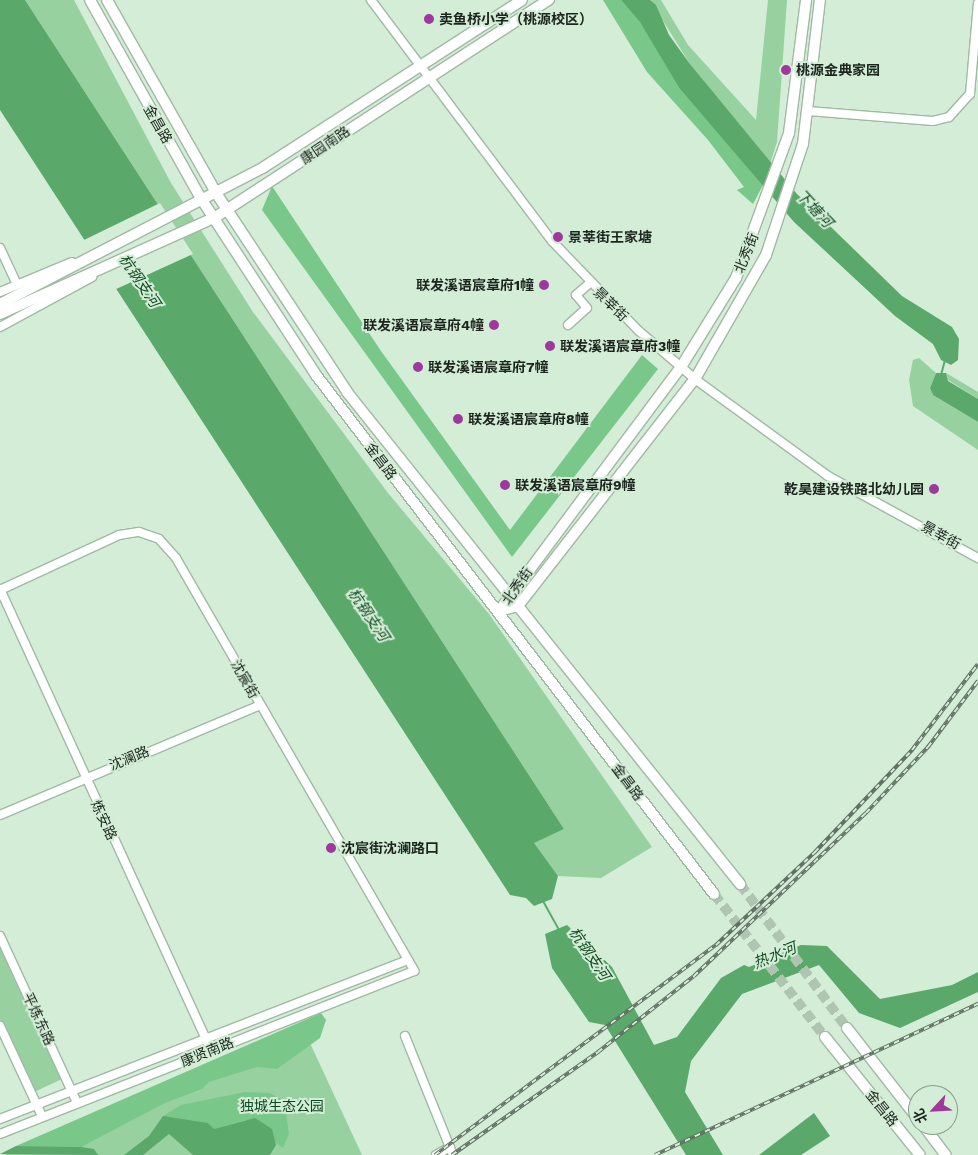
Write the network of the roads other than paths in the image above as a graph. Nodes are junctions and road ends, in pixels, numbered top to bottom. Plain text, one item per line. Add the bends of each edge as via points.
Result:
1 (103, 0) edge
2 (107, 0) edge
3 (371, 0) edge
4 (522, 0) edge
5 (549, 0) edge
6 (806, 0) edge
7 (820, 0) edge
8 (92, 3) edge
9 (978, 3) edge
10 (418, 66) junction
11 (427, 78) junction
12 (808, 111) junction
13 (216, 193) junction
14 (202, 200) junction
15 (228, 209) junction
16 (214, 218) junction
17 (0, 248) edge
18 (84, 258) junction
19 (93, 276) junction
20 (590, 283) junction
21 (17, 284) junction
22 (0, 292) edge
23 (0, 304) edge
24 (0, 314) edge
25 (568, 325) dead end
26 (0, 327) edge
27 (681, 367) junction
28 (695, 379) junction
29 (978, 558) edge
30 (0, 590) edge
31 (509, 594) junction
32 (518, 606) junction
33 (500, 611) junction
34 (260, 705) junction
35 (84, 777) junction
36 (0, 815) edge
37 (740, 884) tunnel mouth
38 (714, 894) tunnel mouth
39 (0, 936) edge
40 (408, 960) junction
41 (414, 970) joint
42 (0, 1026) edge
43 (847, 1028) tunnel mouth
44 (405, 1036) dead end
45 (825, 1036) tunnel mouth
46 (206, 1038) junction
47 (211, 1050) junction
48 (71, 1090) junction
49 (77, 1103) junction
50 (36, 1104) junction
51 (908, 1106) edge
52 (42, 1116) junction
53 (0, 1119) edge
54 (0, 1134) edge
55 (931, 1135) edge
56 (451, 1151) edge
57 (436, 1155) edge
58 (920, 1155) edge
59 (946, 1155) edge

1 - 8 street
2 - 13 main road, 金昌路
3 - 10 street, 景莘街
4 - 10 main road, 康园南路
5 - 11 main road, 康园南路
6 - 27 main road, 北秀街 via 789,133 768,195 736,278
7 - 12 main road
8 - 14 main road, 金昌路
9 - 12 street via 970,94 949,117 933,121
10 - 11 street, 景莘街
10 - 13 main road, 康园南路
11 - 15 main road, 康园南路
11 - 20 street, 景莘街
12 - 28 main road, 北秀街 via 791,179 766,255
13 - 14 main road, 康园南路
13 - 15 main road, 金昌路
14 - 16 main road, 金昌路
14 - 18 main road, 康园南路
15 - 16 main road, 康园南路
15 - 31 main road, 金昌路 via 347,392
16 - 19 main road, 康园南路
16 - 33 main road, 金昌路 via 316,375
17 - 21 street
18 - 21 street, 康园南路
18 - 23 main road, 康园南路
19 - 24 main road, 康园南路
19 - 26 street, 康园南路
20 - 25 street via 576,295 587,308
20 - 27 street, 景莘街
21 - 22 street, 康园南路
27 - 28 street, 景莘街
27 - 31 main road, 北秀街
28 - 29 street, 景莘街 via 828,476
28 - 32 main road, 北秀街
30 - 34 street, 沈宸街 via 118,535 150,534 176,558
30 - 35 street, 炼安路
31 - 32 main road, 金昌路
31 - 33 main road, 北秀街
32 - 33 main road, 北秀街
32 - 37 main road, 金昌路
33 - 38 main road, 金昌路
34 - 35 street, 沈澜路
34 - 40 street, 沈宸街
35 - 36 street, 沈澜路
35 - 46 street, 炼安路
39 - 48 street, 平炼东路
40 - 41 street, 沈宸街
40 - 46 street, 康贤南路
41 - 47 street, 康贤南路
42 - 50 street
43 - 51 main road, 金昌路
44 - 56 street
45 - 58 main road, 金昌路
46 - 47 street, 炼安路
46 - 48 street, 康贤南路
47 - 49 street, 康贤南路
48 - 49 street, 平炼东路
48 - 50 street, 康贤南路
49 - 52 street, 康贤南路
50 - 52 street
50 - 53 street, 康贤南路
52 - 54 street, 康贤南路
55 - 59 main road
56 - 57 street

